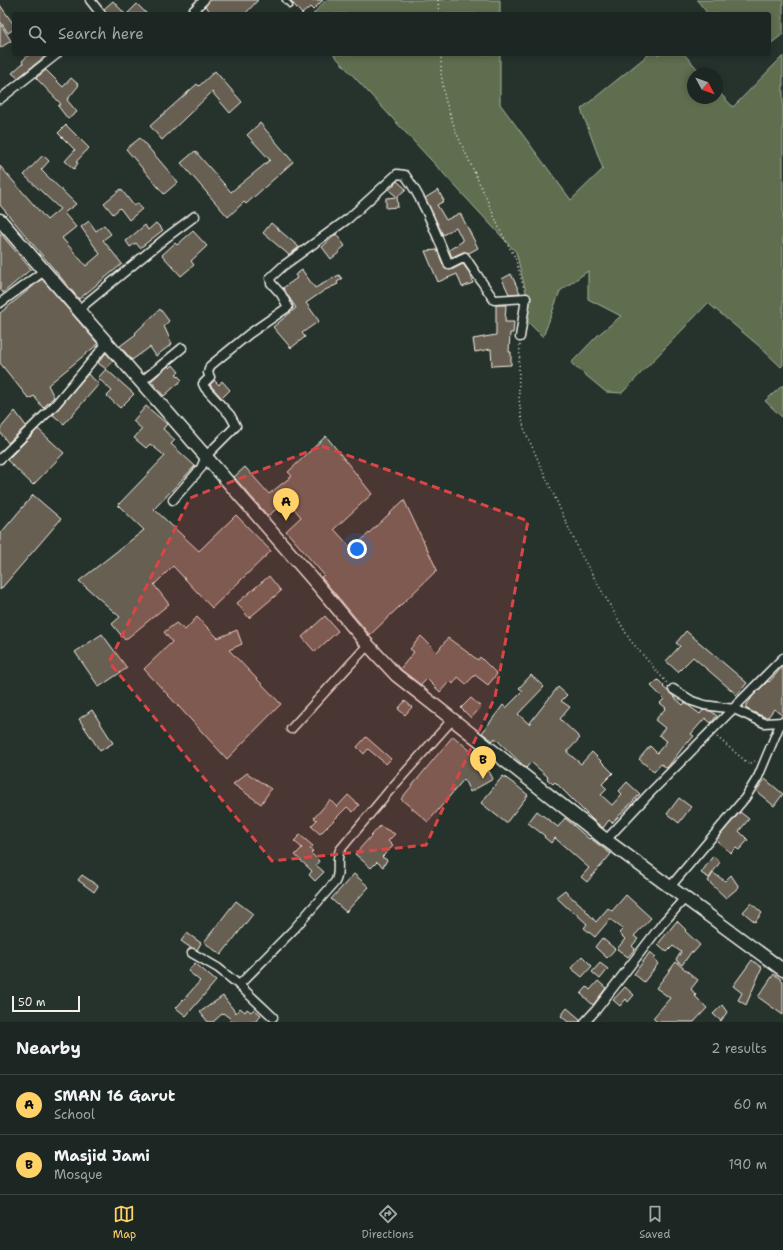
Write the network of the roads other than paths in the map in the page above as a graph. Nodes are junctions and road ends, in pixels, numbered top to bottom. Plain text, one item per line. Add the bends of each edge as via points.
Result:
1 (90, 0) edge
2 (204, 0) edge
3 (285, 0) edge
4 (290, 5) dead end
5 (99, 12) edge
6 (192, 12) edge
7 (54, 56) edge
8 (0, 99) edge
9 (195, 216) dead end
10 (0, 220) edge
11 (44, 271) junction
12 (0, 303) edge
13 (78, 310) junction
14 (520, 337) road end
15 (107, 343) junction
16 (182, 348) dead end
17 (141, 382) junction
18 (206, 456) junction
19 (0, 459) edge
20 (173, 500) dead end
21 (368, 645) junction
22 (783, 658) edge
23 (672, 689) road end
24 (734, 709) junction
25 (452, 720) junction
26 (782, 722) edge
27 (291, 728) dead end
28 (606, 840) junction
29 (670, 887) junction
30 (685, 898) junction
31 (192, 954) dead end
32 (783, 970) edge
33 (239, 985) junction
34 (273, 1017) dead end
35 (585, 1022) edge

1 - 5 street
2 - 6 street
3 - 4 lane
7 - 8 street
9 - 13 street
10 - 11 main road
11 - 12 street
11 - 13 main road
13 - 15 main road
14 - 18 street via 526,298 494,300 465,258 449,265 415,188 404,175 397,174 349,218 270,278 271,284 288,307 210,366 210,377 203,384 230,415 236,426
15 - 17 main road
15 - 19 street via 55,405
16 - 17 street
17 - 18 main road
18 - 20 street via 201,468
18 - 21 main road
21 - 25 main road via 396,675
21 - 27 street
22 - 24 street
23 - 24 street via 704,705
24 - 26 street via 764,723
24 - 28 street
25 - 28 main road
25 - 33 street via 340,850 338,876 335,882 294,929
26 - 29 street via 758,777 745,798
28 - 29 main road
29 - 30 main road
30 - 32 main road
30 - 35 street
31 - 33 street via 214,965
33 - 34 street

